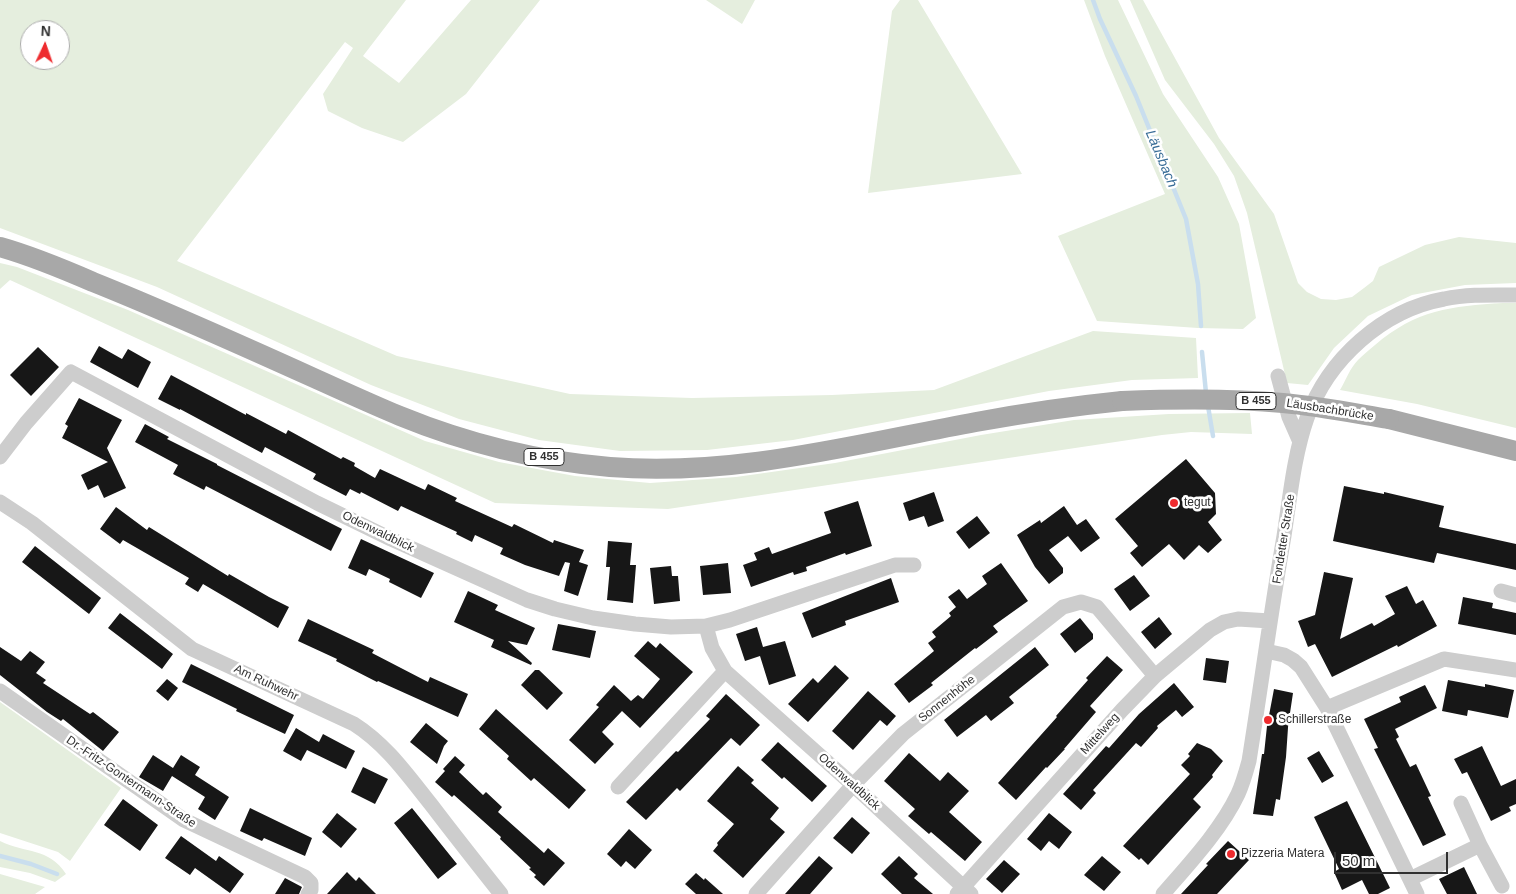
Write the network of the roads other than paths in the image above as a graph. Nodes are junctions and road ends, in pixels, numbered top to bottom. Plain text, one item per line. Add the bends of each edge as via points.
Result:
1 (0, 246) edge
2 (1516, 295) edge
3 (1278, 376) dead end
4 (1300, 442) junction
5 (1516, 451) edge
6 (0, 457) edge
7 (0, 502) edge
8 (914, 565) dead end
9 (1270, 620) junction
10 (706, 626) junction
11 (1266, 651) junction
12 (1516, 670) edge
13 (725, 671) junction
14 (1155, 676) junction
15 (0, 691) edge
16 (1327, 708) junction
17 (853, 785) junction
18 (618, 788) dead end
19 (1461, 803) dead end
20 (1480, 845) junction
21 (1410, 879) junction
22 (1502, 886) dead end
23 (964, 892) edge
24 (308, 894) edge
25 (501, 894) edge
26 (756, 894) edge
27 (1163, 894) edge
28 (1417, 894) edge

1 - 5 main road, Läusbachbrücke / B 455, bridge via 131,297 401,416 482,443 570,462 650,469 729,466 830,451 1037,411 1122,401 1175,399 1274,402 1336,410
2 - 4 street, Fondetter Straße via 1469,295 1443,299 1393,318 1371,332 1350,350 1323,385 1307,417
3 - 4 street
4 - 9 street, Fondetter Straße
6 - 10 street, Odenwaldblick via 71,372 334,511 527,600 555,610 610,620 671,627
7 - 25 street, Am Ruhwehr via 32,523 192,649 354,724 372,736 414,783
8 - 10 street, Odenwaldblick via 895,564
9 - 11 street, Fondetter Straße
9 - 14 street, Mittelweg via 1224,622
10 - 13 street, Odenwaldblick via 712,648
11 - 16 street via 1284,655 1301,667
11 - 27 street, Fondetter Straße via 1249,761 1238,794 1212,834
12 - 16 street via 1444,659
13 - 17 street, Odenwaldblick
13 - 18 street
14 - 17 street, Sonnenhöhe via 1097,607 1081,602 1063,607 903,734
14 - 23 street, Mittelweg
15 - 24 street, Dr.-Fritz-Gontermann-Straße via 184,820 305,877 311,883
16 - 21 street
17 - 23 street, Odenwaldblick
17 - 26 street, Sonnenhöhe
19 - 20 street
20 - 21 street
20 - 22 street
21 - 28 street

